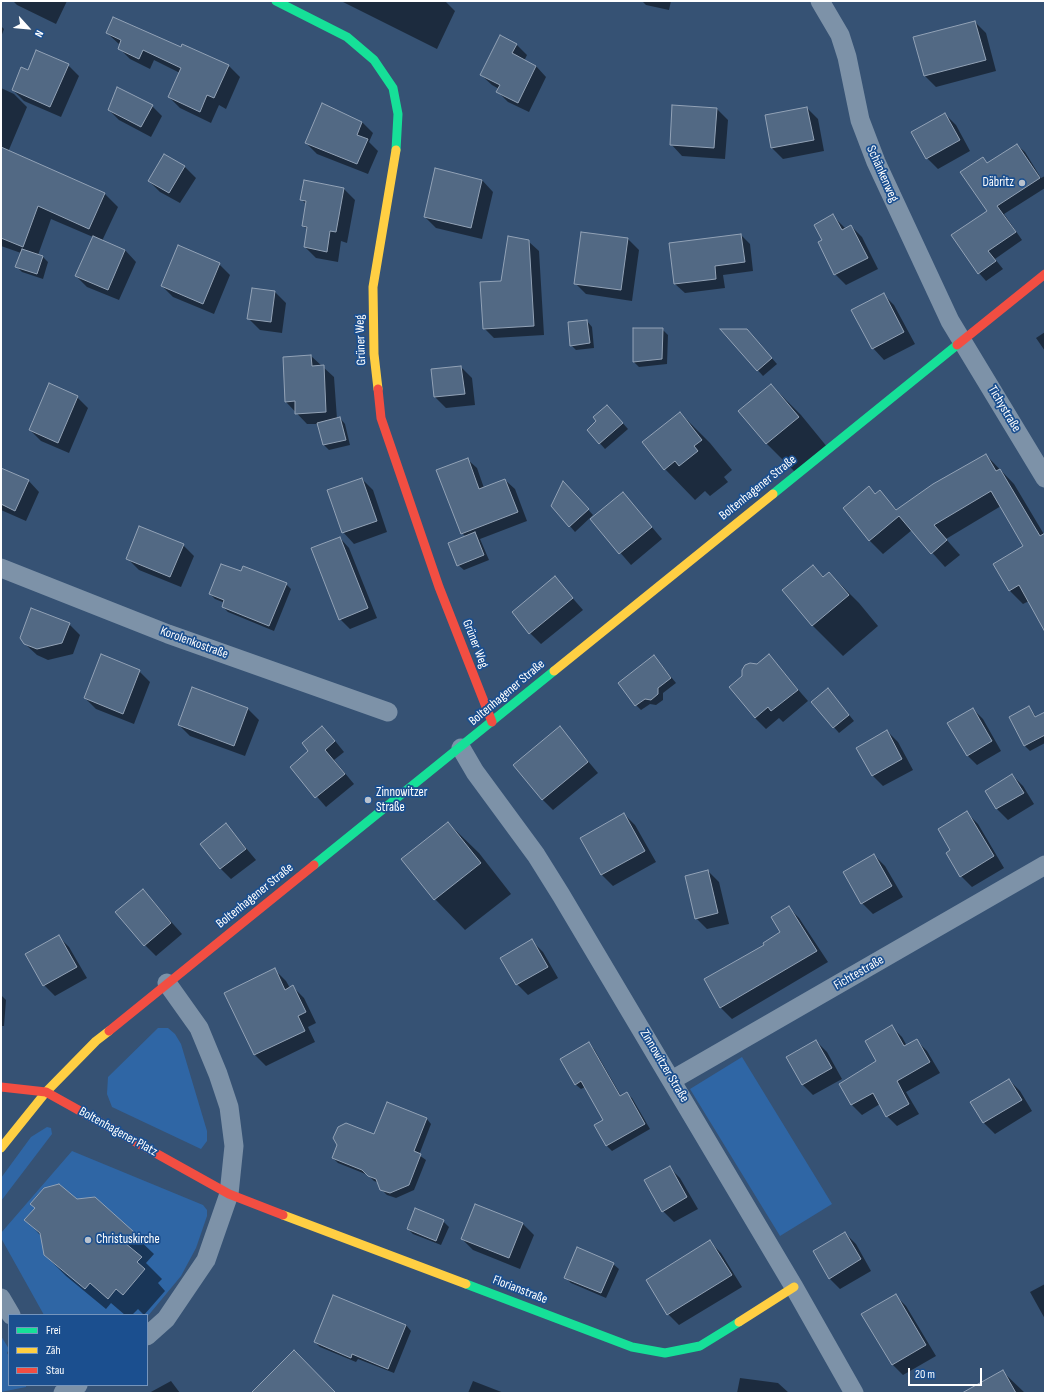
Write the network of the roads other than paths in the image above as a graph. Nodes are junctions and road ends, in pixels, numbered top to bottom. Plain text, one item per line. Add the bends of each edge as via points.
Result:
1 (276, 1) edge
2 (820, 1) edge
3 (1045, 274) edge
4 (962, 341) junction
5 (1045, 478) edge
6 (1, 568) edge
7 (388, 712) dead end
8 (492, 722) junction
9 (461, 748) junction
10 (1045, 865) edge
11 (167, 983) junction
12 (672, 1080) junction
13 (1, 1087) edge
14 (46, 1092) junction
15 (1, 1148) edge
16 (230, 1194) junction
17 (794, 1287) junction
18 (1, 1298) edge
19 (11, 1314) edge
20 (148, 1335) edge
21 (76, 1386) edge
22 (63, 1393) edge
23 (854, 1393) edge

1 - 8 street, Grüner Weg via 347,37 374,60 393,88 398,114 397,143 373,287 374,354 380,418 440,587
2 - 4 street, Schänkenweg via 840,36 847,56 860,120 876,162 950,321
3 - 4 street, Boltenhagener Straße
4 - 5 street, Tichystraße
4 - 8 street, Boltenhagener Straße
6 - 7 street, Korolenkostraße via 168,634
8 - 9 street, Boltenhagener Straße
9 - 11 street, Boltenhagener Straße
9 - 12 street, Zinnowitzer Straße via 475,772 540,862
10 - 12 street, Fichtestraße
11 - 14 street, Boltenhagener Straße via 96,1042
11 - 16 street via 199,1028 229,1107 234,1146
12 - 17 street, Zinnowitzer Straße
13 - 14 street, Boltenhagener Platz
14 - 15 street, Boltenhagener Straße
14 - 16 street, Boltenhagener Platz
16 - 17 street, Florianstraße via 632,1347 665,1353 700,1346
16 - 20 street via 206,1260 166,1318
17 - 23 street, Zinnowitzer Straße
18 - 19 street
21 - 22 street

